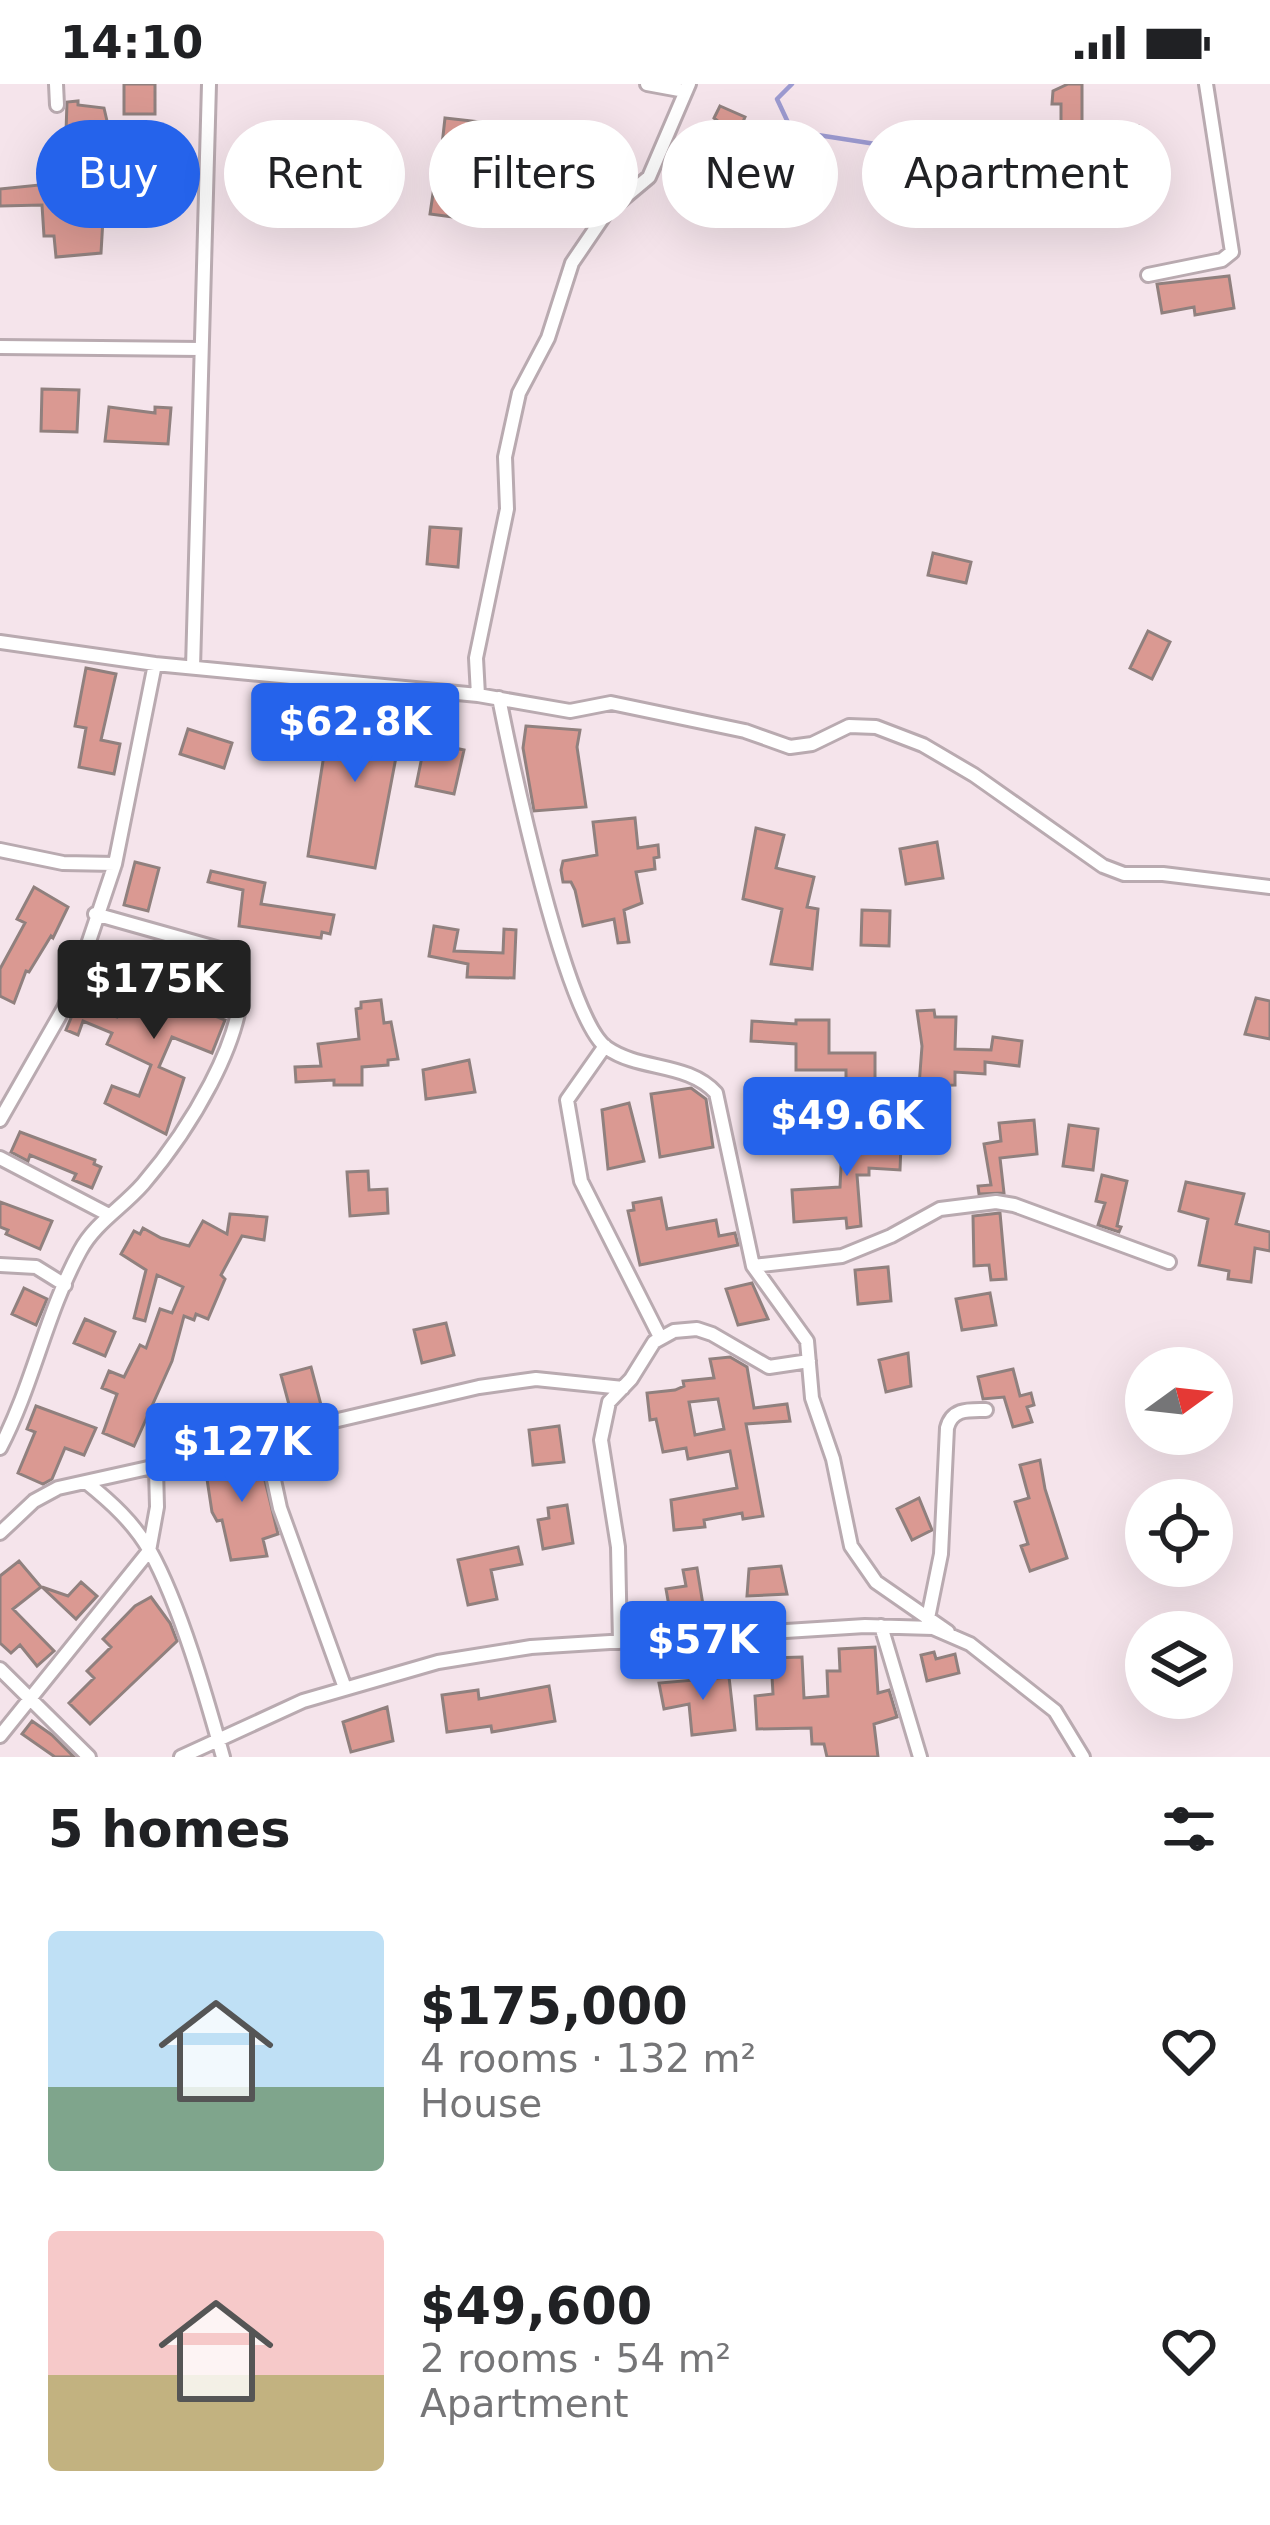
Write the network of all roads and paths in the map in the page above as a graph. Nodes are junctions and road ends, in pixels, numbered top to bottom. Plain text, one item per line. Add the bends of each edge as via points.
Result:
1 (56, 84) edge
2 (209, 84) edge
3 (647, 84) edge
4 (1206, 84) edge
5 (687, 88) edge
6 (57, 105) dead end
7 (1148, 275) dead end
8 (0, 346) edge
9 (201, 349) junction
10 (0, 643) edge
11 (154, 664) junction
12 (194, 668) junction
13 (478, 695) junction
14 (499, 698) junction
15 (0, 850) edge
16 (115, 864) junction
17 (1270, 887) edge
18 (95, 914) junction
19 (605, 1046) junction
20 (0, 1120) edge
21 (0, 1158) edge
22 (109, 1215) junction
23 (1169, 1262) dead end
24 (0, 1265) edge
25 (753, 1265) junction
26 (65, 1285) junction
27 (660, 1337) junction
28 (808, 1360) junction
29 (623, 1388) junction
30 (986, 1410) dead end
31 (281, 1434) junction
32 (0, 1448) edge
33 (156, 1468) junction
34 (86, 1482) junction
35 (1, 1528) edge
36 (149, 1551) junction
37 (928, 1618) junction
38 (880, 1626) junction
39 (948, 1631) junction
40 (620, 1642) junction
41 (0, 1669) edge
42 (345, 1688) junction
43 (29, 1698) junction
44 (0, 1736) edge
45 (218, 1738) junction
46 (89, 1757) edge
47 (181, 1757) edge
48 (223, 1757) edge
49 (920, 1757) edge
50 (1083, 1757) edge

1 - 6 street
2 - 9 street
3 - 5 street
4 - 7 street via 1232,253
5 - 13 street via 649,177 606,213 572,262 548,338 519,393 505,457 507,508 476,658
8 - 9 street
9 - 12 street
10 - 11 street
11 - 12 street
11 - 16 street
12 - 13 street
13 - 14 street
14 - 17 street via 579,712 611,703 790,747 849,726 876,727 974,775 1102,866
14 - 19 street via 577,1002
15 - 16 street
16 - 18 street
18 - 20 street via 64,1008
18 - 22 street via 223,950 241,970 242,985 216,1071 152,1172
19 - 25 street via 698,1078 716,1094
19 - 27 street via 566,1100 572,1146 581,1181
21 - 22 street
22 - 26 street via 78,1253
23 - 25 street via 997,1202 940,1209 842,1256
24 - 26 street via 36,1267
25 - 28 street via 804,1334
26 - 32 street
27 - 28 street via 697,1329 770,1366
27 - 29 street
28 - 37 street via 851,1546 876,1582
29 - 31 street via 512,1382
29 - 40 street via 609,1402 601,1440
30 - 37 street via 949,1420
31 - 33 street
31 - 42 street via 268,1452 280,1508
33 - 34 street
33 - 36 street
34 - 35 street via 58,1488
34 - 36 street via 120,1510
36 - 43 street
36 - 45 street
37 - 39 street
38 - 39 street
38 - 40 street
38 - 49 street
39 - 50 street via 1055,1711
40 - 42 street via 470,1656
41 - 43 street
42 - 45 street
43 - 44 street
43 - 46 street
45 - 47 street
45 - 48 street

